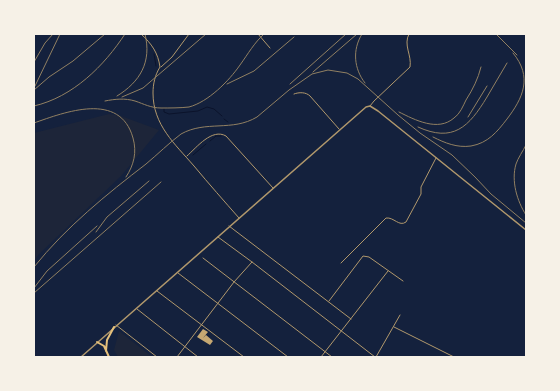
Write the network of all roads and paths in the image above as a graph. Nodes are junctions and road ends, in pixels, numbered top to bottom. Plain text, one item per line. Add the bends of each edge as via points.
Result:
1 (141, 34) edge
2 (189, 34) edge
3 (258, 34) edge
4 (409, 34) edge
5 (270, 48) dead end
6 (160, 67) junction
7 (294, 94) dead end
8 (370, 106) junction
9 (340, 130) junction
10 (186, 157) junction
11 (436, 158) junction
12 (273, 188) junction
13 (239, 218) junction
14 (229, 226) junction
15 (526, 230) edge
16 (217, 237) junction
17 (203, 258) dead end
18 (252, 262) junction
19 (341, 263) dead end
20 (388, 271) junction
21 (177, 272) junction
22 (403, 280) dead end
23 (234, 282) junction
24 (156, 290) junction
25 (328, 302) junction
26 (219, 303) junction
27 (136, 308) junction
28 (400, 315) dead end
29 (351, 319) junction
30 (202, 325) junction
31 (115, 326) junction
32 (394, 327) junction
33 (342, 331) junction
34 (97, 342) junction
35 (186, 347) junction
36 (106, 351) junction
37 (325, 352) junction
38 (81, 357) edge
39 (109, 357) edge
40 (157, 357) edge
41 (177, 357) edge
42 (198, 357) edge
43 (244, 357) edge
44 (288, 357) edge
45 (321, 357) edge
46 (332, 357) edge
47 (375, 357) edge
48 (454, 357) edge

1 - 6 street via 152,44
2 - 6 street via 172,57
3 - 5 street
4 - 8 street via 407,41 410,67
6 - 10 street via 152,91 155,112 159,123
7 - 9 street via 306,93 310,96
8 - 9 street via 361,110
8 - 11 street
9 - 12 street
10 - 12 street via 212,134 223,134
10 - 13 street
11 - 15 street
11 - 19 street via 406,222 400,224 392,218 386,218
12 - 13 street
13 - 14 street
14 - 16 street
14 - 25 street
16 - 18 street
16 - 21 street
17 - 23 street
18 - 23 street
18 - 33 street
20 - 22 street
20 - 25 street via 369,257 363,256
20 - 29 street
21 - 24 street
21 - 26 street
23 - 26 street
23 - 37 street
24 - 27 street
24 - 30 street
25 - 29 street
26 - 30 street
26 - 44 street
27 - 31 street
27 - 35 street
28 - 32 street
29 - 33 street
30 - 35 street
30 - 43 street
31 - 34 street
31 - 36 highway via 107,340
31 - 40 street
32 - 47 street
32 - 48 street
33 - 37 street
33 - 47 street
34 - 36 highway via 103,344
34 - 38 street
35 - 41 street
35 - 42 street
36 - 39 highway
37 - 45 street
37 - 46 street

